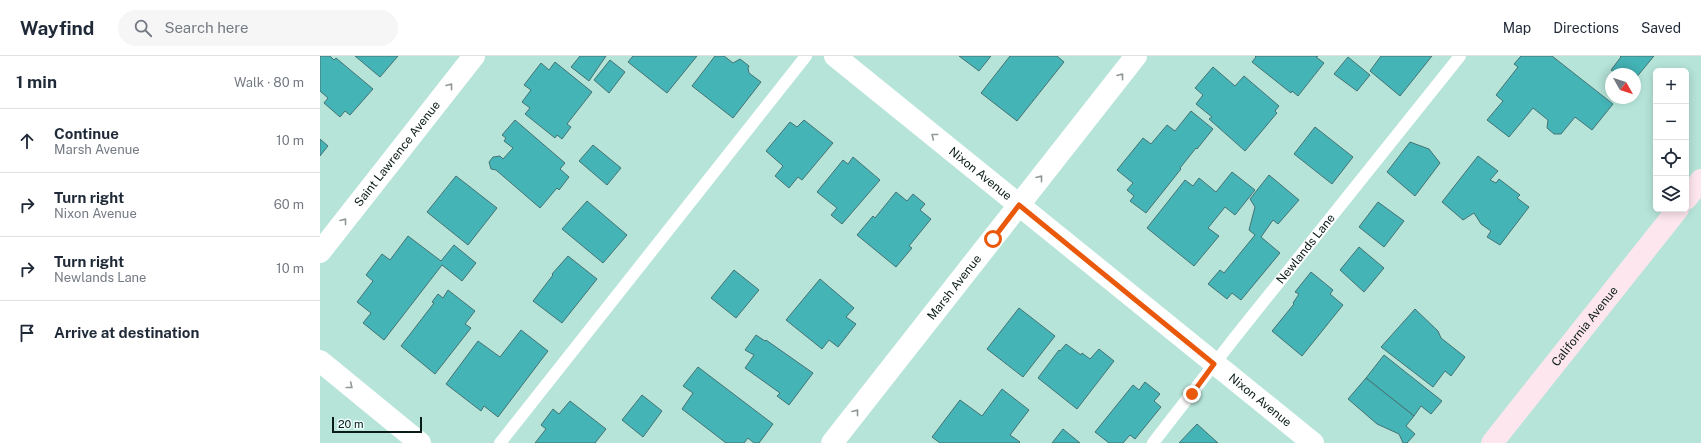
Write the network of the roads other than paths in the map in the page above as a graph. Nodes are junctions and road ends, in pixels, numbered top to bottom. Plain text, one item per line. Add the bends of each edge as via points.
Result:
1 (474, 56) edge
2 (806, 56) edge
3 (835, 56) edge
4 (1136, 56) edge
5 (1460, 56) edge
6 (1701, 180) edge
7 (1689, 195) edge
8 (1019, 205) junction
9 (1676, 212) edge
10 (320, 252) edge
11 (320, 361) edge
12 (1214, 364) junction
13 (420, 443) edge
14 (500, 443) edge
15 (832, 443) edge
16 (1153, 443) edge
17 (1313, 443) edge
18 (1492, 443) edge

10 -> 1 street, Saint Lawrence Avenue
2 - 14 lane
8 -> 3 street, Nixon Avenue
8 -> 4 street, Marsh Avenue
5 - 12 lane, Newlands Lane
6 - 7 main road
8 - 12 street, Nixon Avenue
15 -> 8 street, Marsh Avenue
9 - 18 main road, California Avenue
11 -> 13 street
12 - 16 lane, Newlands Lane
12 - 17 street, Nixon Avenue

